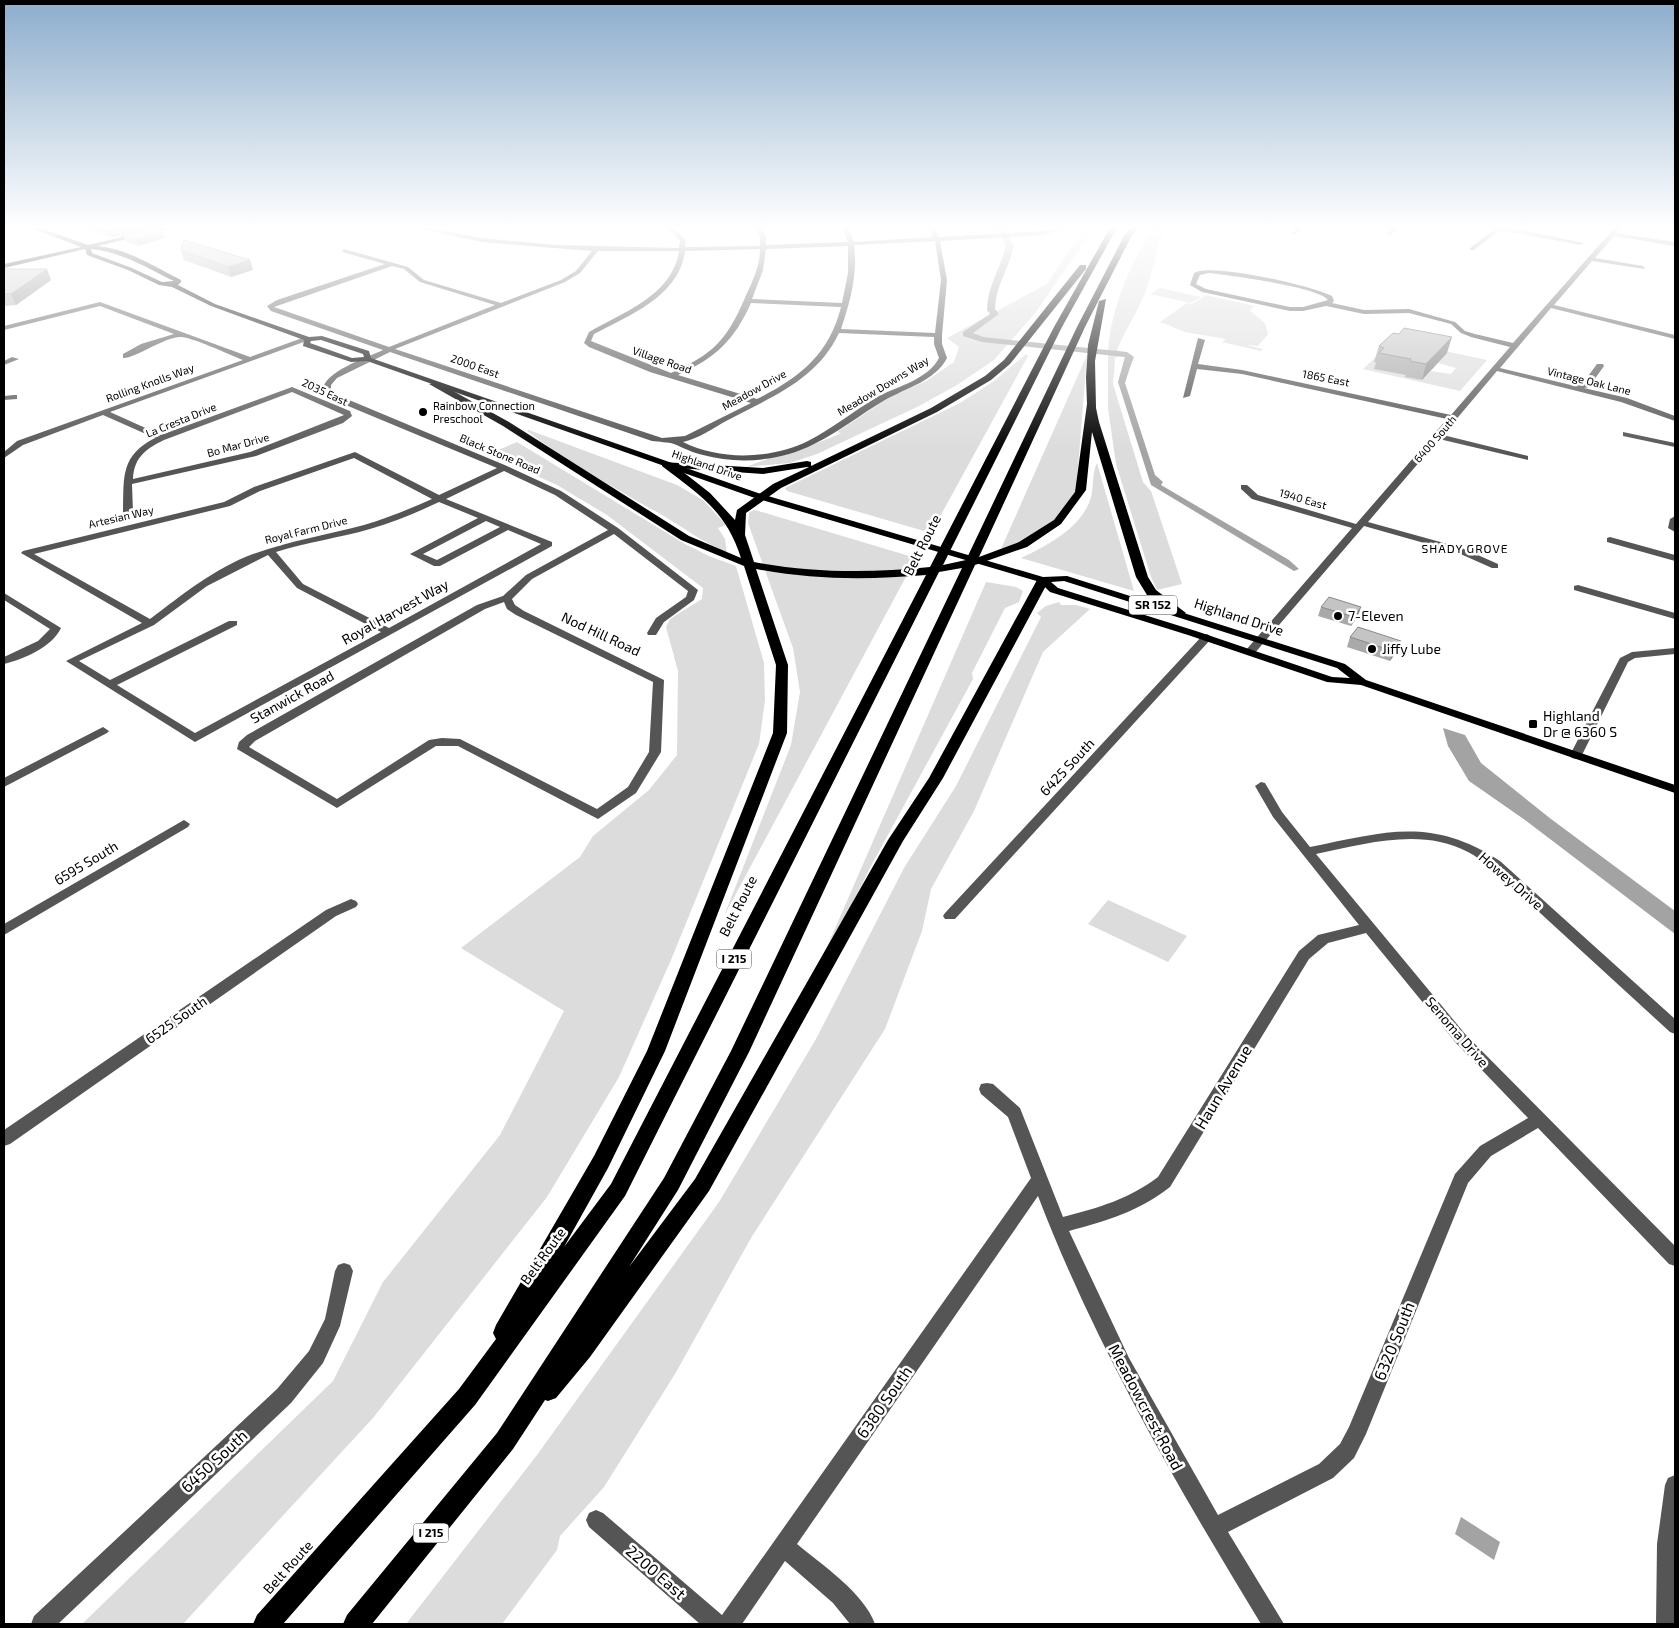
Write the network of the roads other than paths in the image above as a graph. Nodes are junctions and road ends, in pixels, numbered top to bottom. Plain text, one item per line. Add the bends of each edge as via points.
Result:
1 (207, 302) edge
2 (282, 302) edge
3 (489, 302) edge
4 (512, 302) edge
5 (648, 302) edge
6 (747, 302) edge
7 (771, 302) edge
8 (845, 302) edge
9 (942, 302) edge
10 (1055, 302) edge
11 (1072, 302) edge
12 (1095, 302) edge
13 (1103, 302) edge
14 (1256, 302) edge
15 (1329, 302) edge
16 (1554, 302) edge
17 (1326, 304) junction
18 (844, 305) junction
19 (502, 306) junction
20 (1550, 306) junction
21 (4, 328) edge
22 (837, 331) junction
23 (180, 334) junction
24 (938, 335) junction
25 (1675, 338) edge
26 (308, 339) junction
27 (1201, 340) dead end
28 (1515, 346) junction
29 (390, 349) junction
30 (126, 356) dead end
31 (15, 359) dead end
32 (250, 360) junction
33 (368, 360) junction
34 (4, 362) edge
35 (1194, 366) junction
36 (1600, 366) dead end
37 (1496, 369) junction
38 (671, 376) junction
39 (434, 384) junction
40 (1575, 388) junction
41 (292, 389) joint
42 (1186, 396) dead end
43 (14, 397) dead end
44 (4, 398) edge
45 (757, 402) junction
46 (1090, 406) junction
47 (103, 412) junction
48 (348, 416) joint
49 (1453, 418) junction
50 (1675, 420) edge
51 (1626, 434) dead end
52 (1438, 436) junction
53 (161, 438) junction
54 (674, 441) junction
55 (1675, 445) edge
56 (7, 448) edge
57 (355, 455) joint
58 (4, 456) edge
59 (838, 456) junction
60 (1525, 458) dead end
61 (666, 464) junction
62 (504, 468) junction
63 (129, 482) junction
64 (1244, 487) dead end
65 (761, 497) junction
66 (439, 499) junction
67 (128, 512) dead end
68 (485, 518) junction
69 (1360, 525) junction
70 (507, 527) junction
71 (615, 530) junction
72 (739, 535) junction
73 (1610, 540) dead end
74 (270, 551) junction
75 (1675, 558) edge
76 (1495, 566) dead end
77 (1043, 580) junction
78 (1578, 588) dead end
79 (4, 596) edge
80 (507, 598) junction
81 (1180, 613) junction
82 (1675, 616) edge
83 (150, 623) junction
84 (233, 623) dead end
85 (389, 632) junction
86 (652, 633) dead end
87 (1207, 638) junction
88 (1261, 640) junction
89 (1675, 651) edge
90 (1250, 652) junction
91 (4, 661) edge
92 (71, 661) joint
93 (1362, 682) junction
94 (109, 685) junction
95 (103, 731) dead end
96 (1576, 755) junction
97 (4, 783) edge
98 (1261, 786) dead end
99 (1675, 789) edge
100 (598, 815) joint
101 (184, 824) dead end
102 (1307, 852) junction
103 (351, 904) dead end
104 (950, 916) dead end
105 (1369, 927) junction
106 (4, 930) edge
107 (1675, 1028) edge
108 (987, 1088) dead end
109 (1538, 1120) junction
110 (4, 1139) edge
111 (1039, 1180) junction
112 (1058, 1226) junction
113 (1675, 1258) edge
114 (344, 1271) dead end
115 (467, 1397) junction
116 (505, 1441) junction
117 (1675, 1485) edge
118 (596, 1520) dead end
119 (1214, 1528) junction
120 (784, 1546) junction
121 (42, 1624) edge
122 (266, 1624) edge
123 (356, 1624) edge
124 (716, 1624) edge
125 (729, 1624) edge
126 (864, 1624) edge
127 (1273, 1624) edge
128 (1667, 1624) edge

1 - 26 main road, Highland Drive
2 - 29 street, 2000 East via 270,306 273,310
3 - 19 street
4 - 19 street
5 - 38 street, Village Road via 591,333 586,339 592,346
6 - 38 street via 729,338 719,348
7 - 18 street
8 - 18 street, Meadow Drive
9 - 24 street, Meadow Downs Way
10 - 59 highway via 1007,362 994,373 934,410
11 - 115 highway, Belt Route / I 215 via 618,1190
12 - 116 highway, I 215 via 740,1052 671,1184
13 - 46 highway via 1094,329
14 - 17 street via 1290,309
15 - 17 street
16 - 20 street, 6400 South
17 - 28 street via 1364,312 1415,312 1453,322 1470,335
18 - 22 street, Meadow Drive
19 - 29 street
20 - 25 street
20 - 28 street, 6400 South
21 - 23 street via 100,304
22 - 24 street
22 - 45 street, Meadow Drive via 823,355 810,368
23 - 30 street
23 - 32 street
24 - 54 street, Meadow Downs Way via 943,358 936,368 808,444 774,454 720,456 685,448
26 - 32 street, Rolling Knolls Way
26 - 33 main road, Highland Drive via 306,344 351,360
27 - 35 street
28 - 37 street, 6400 South
29 - 33 street
29 - 54 street, 2000 East via 655,439
31 - 34 street
32 - 47 street, Rolling Knolls Way
33 - 39 main road, Highland Drive
33 - 62 street, Black Stone Road via 334,376 327,385 330,394
35 - 42 street
35 - 49 street, 1865 East via 1242,372
36 - 40 street via 1586,385
37 - 40 street, Vintage Oak Lane
37 - 49 street, 6400 South
38 - 45 street, Village Road
39 - 46 highway via 506,424 686,538 712,551 751,565 793,573 840,576 899,574 992,558 1048,531 1081,491
39 - 61 main road, Highland Drive
40 - 50 street, Vintage Oak Lane via 1624,400
41 - 48 street, 2035 East via 344,411
41 - 53 street, La Cresta Drive
43 - 44 street
45 - 54 street, Meadow Drive via 692,436
46 - 81 highway via 1142,577 1151,592
47 - 53 street
47 - 56 street, Rolling Knolls Way
48 - 63 street, Bo Mar Drive via 253,454
49 - 52 street, 6400 South
51 - 55 street
52 - 60 street
52 - 69 street, 6400 South
53 - 63 street, La Cresta Drive via 141,449 132,459
56 - 58 street, Rolling Knolls Way
57 - 66 street, Royal Harvest Way
57 - 83 street, Artesian Way via 256,489 227,504 26,553
59 - 61 highway via 763,471
59 - 65 highway
61 - 65 main road, Highland Drive
61 - 72 highway via 730,518
62 - 66 street, Royal Farm Drive
62 - 71 street, Black Stone Road via 558,493
63 - 67 street, La Cresta Drive
64 - 69 street, 1940 East via 1255,497
65 - 72 highway via 741,512
65 - 77 main road, Highland Drive / SR 152
66 - 68 street, Royal Harvest Way
66 - 74 street, Royal Farm Drive via 387,521
68 - 70 street, Royal Harvest Way
68 - 70 street via 415,554 436,564
69 - 76 street, 1940 East via 1459,550
69 - 88 street, 6400 South
70 - 85 street, Royal Harvest Way via 549,544
71 - 80 street via 529,577
71 - 86 street, Black Stone Road via 693,590 686,602 660,620
72 - 115 highway via 782,664 780,734 656,1051 601,1162
73 - 75 street
74 - 83 street, Royal Farm Drive via 204,584
74 - 85 street via 300,586
77 - 81 main road, Highland Drive / SR 152 via 1064,578
77 - 87 main road, Highland Drive / SR 152 via 1054,590
77 - 116 highway via 936,778 896,840 702,1185 582,1350
78 - 82 street
79 - 91 street via 56,628 55,633 38,645
80 - 100 street, Nod Hill Road via 511,607 520,613 659,680 655,752 632,790
80 - 100 street, Stanwick Road via 480,607 251,738 243,749 337,804 433,743 460,743
81 - 88 main road, Highland Drive / SR 152
83 - 92 street, Royal Farm Drive
84 - 94 street
85 - 94 street, Royal Harvest Way via 195,738
87 - 90 main road, Highland Drive / SR 152
87 - 104 street, 6425 South
88 - 90 street, 6400 South
88 - 93 main road, Highland Drive / SR 152 via 1341,666
89 - 96 street via 1632,655 1624,660
90 - 93 main road, Highland Drive / SR 152 via 1331,680
92 - 94 street, Royal Harvest Way
93 - 96 main road, Highland Drive / SR 152
95 - 97 street
96 - 99 main road, Highland Drive / SR 152
98 - 102 street, Senoma Drive via 1277,814
101 - 106 street, 6595 South
102 - 105 street, Senoma Drive
102 - 107 street, Howey Drive via 1408,833 1444,838 1466,846 1495,864
103 - 110 street, 6525 South via 331,913
105 - 109 street, Senoma Drive via 1461,1039
105 - 112 street, Haun Avenue via 1323,939 1304,954 1164,1182 1131,1204
108 - 111 street, Meadowcrest Road via 1014,1114
109 - 113 street, Senoma Drive
109 - 119 street, 6320 South via 1488,1147 1461,1179 1347,1451 1326,1471
111 - 112 street, Meadowcrest Road
111 - 120 street, 6380 South
112 - 119 street, Meadowcrest Road via 1142,1403
114 - 121 street, 6450 South via 334,1320 316,1357 284,1396
115 - 122 highway, Belt Route / I 215
116 - 123 highway, I 215
117 - 128 street via 1667,1544
118 - 124 street, 2200 East
119 - 127 street, Meadowcrest Road
120 - 125 street, 6380 South
120 - 126 street via 841,1595

